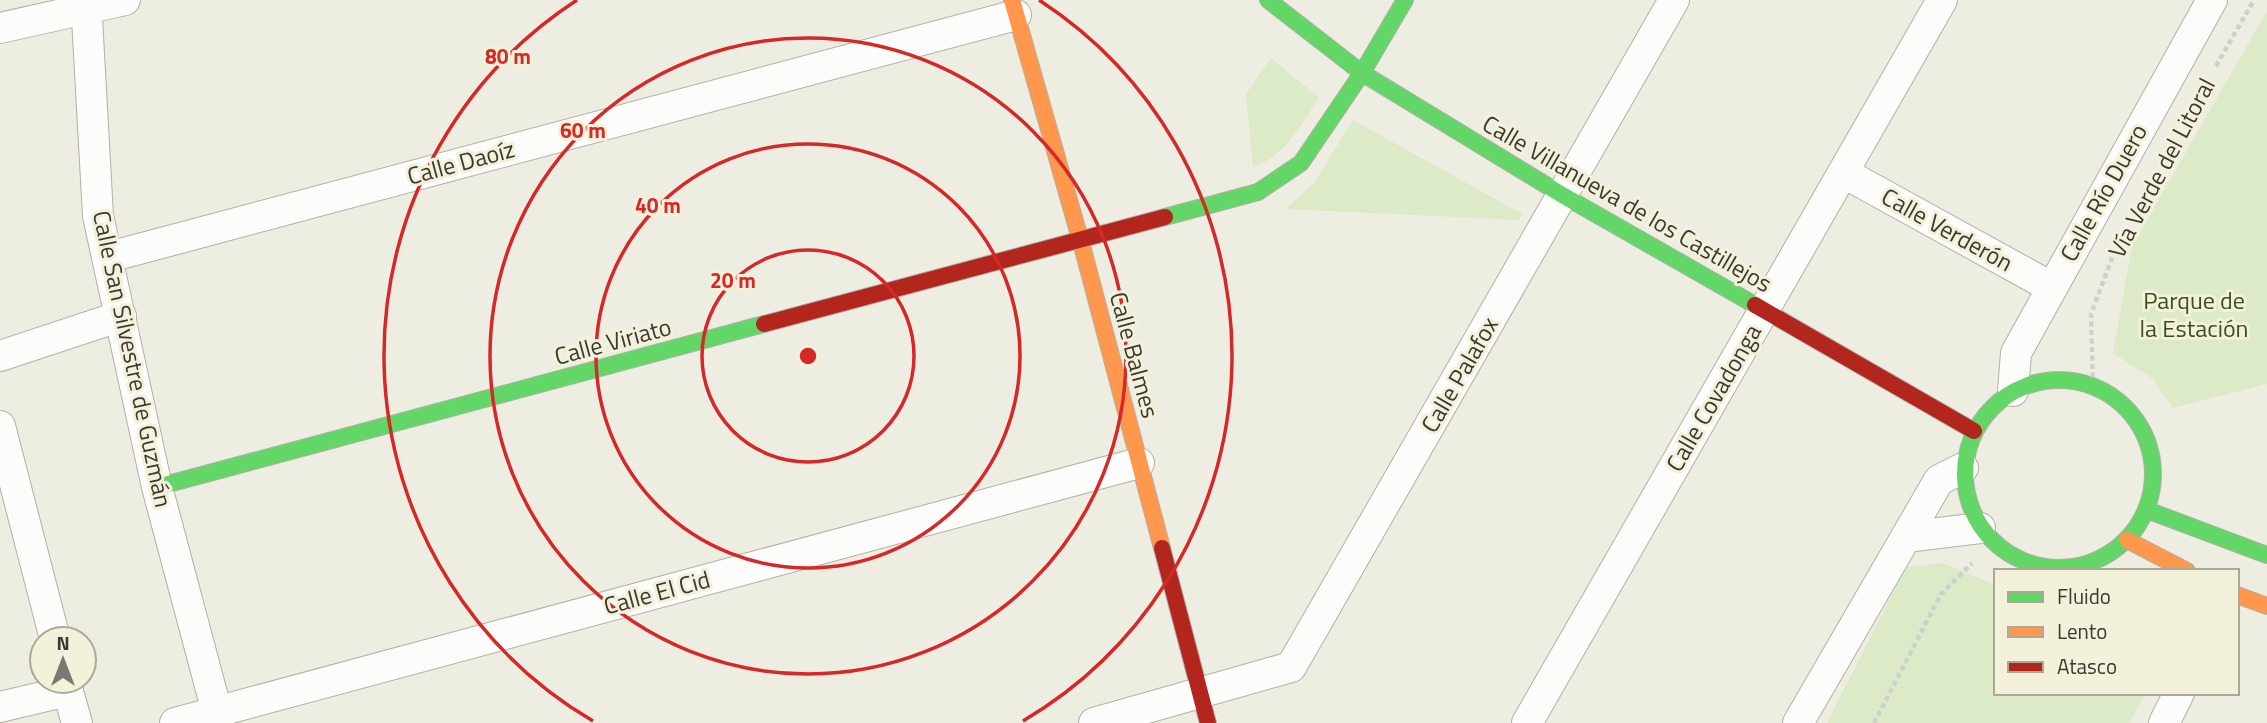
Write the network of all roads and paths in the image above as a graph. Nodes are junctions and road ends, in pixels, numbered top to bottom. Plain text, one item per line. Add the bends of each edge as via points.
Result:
1 (125, 0) edge
2 (1268, 0) edge
3 (1405, 0) edge
4 (1674, 0) edge
5 (1942, 0) edge
6 (2211, 0) edge
7 (2254, 0) edge
8 (87, 5) edge
9 (1014, 8) edge
10 (0, 28) edge
11 (2214, 70) dead end
12 (1362, 74) junction
13 (1843, 173) junction
14 (1564, 196) junction
15 (2122, 232) dead end
16 (1081, 242) junction
17 (109, 257) junction
18 (2051, 287) junction
19 (1765, 311) junction
20 (121, 316) junction
21 (0, 356) edge
22 (2093, 386) junction
23 (2013, 391) junction
24 (0, 426) edge
25 (1974, 431) junction
26 (1139, 463) junction
27 (1963, 468) junction
28 (157, 487) junction
29 (2147, 510) junction
30 (1986, 535) junction
31 (1906, 537) junction
32 (2127, 540) junction
33 (2267, 555) edge
34 (2183, 569) edge
35 (2239, 596) edge
36 (2267, 605) edge
37 (51, 625) edge
38 (1200, 694) junction
39 (38, 695) edge
40 (69, 695) edge
41 (2178, 695) edge
42 (0, 707) edge
43 (217, 712) junction
44 (77, 723) edge
45 (175, 723) edge
46 (1094, 723) edge
47 (1208, 723) edge
48 (1527, 723) edge
49 (1798, 723) edge
50 (1874, 723) edge
51 (2164, 723) edge

1 - 8 street
2 - 12 street, Calle Villanueva de los Castillejos
3 - 12 street, Calle Viriato
4 - 14 street, Calle Palafox
5 - 13 street, Calle Covadonga
6 - 18 street, Calle Río Duero
7 - 11 path, Vía Verde del Litoral
8 - 10 street
8 - 17 street, Calle San Silvestre de Guzmán via 98,216
9 - 16 street, Calle Balmes
9 - 17 street, Calle Daoíz
12 - 14 street, Calle Villanueva de los Castillejos
12 - 16 street, Calle Viriato via 1301,163 1258,192
13 - 18 street, Calle Verderón
13 - 19 street, Calle Covadonga
14 - 19 street, Calle Villanueva de los Castillejos
14 - 38 street, Calle Palafox via 1291,667
15 - 22 path, Vía Verde del Litoral via 2091,314
16 - 26 street, Calle Balmes
16 - 28 street, Calle Viriato
17 - 20 street, Calle San Silvestre de Guzmán
18 - 23 street, Calle Río Duero via 2016,353
19 - 25 street, Calle Villanueva de los Castillejos
19 - 48 street, Calle Covadonga
20 - 21 street
20 - 28 street, Calle San Silvestre de Guzmán
22 - 23 street via 2066,380 2039,382
22 - 29 street via 2124,406 2146,436 2153,460
23 - 25 street via 1991,408
24 - 37 street
25 - 27 street
26 - 38 street, Calle Balmes
26 - 43 street, Calle El Cid
27 - 30 street via 1967,500
27 - 31 street via 1939,480
28 - 43 street, Calle San Silvestre de Guzmán
29 - 32 street
29 - 33 street
30 - 31 street
30 - 32 street via 2016,559 2045,568 2075,567 2103,558
30 - 50 path via 1941,594
31 - 49 street
32 - 34 street
35 - 36 street
38 - 46 street, Calle Palafox
38 - 47 street, Calle Balmes
39 - 42 street
40 - 44 street
41 - 51 street
43 - 45 street, Calle El Cid

